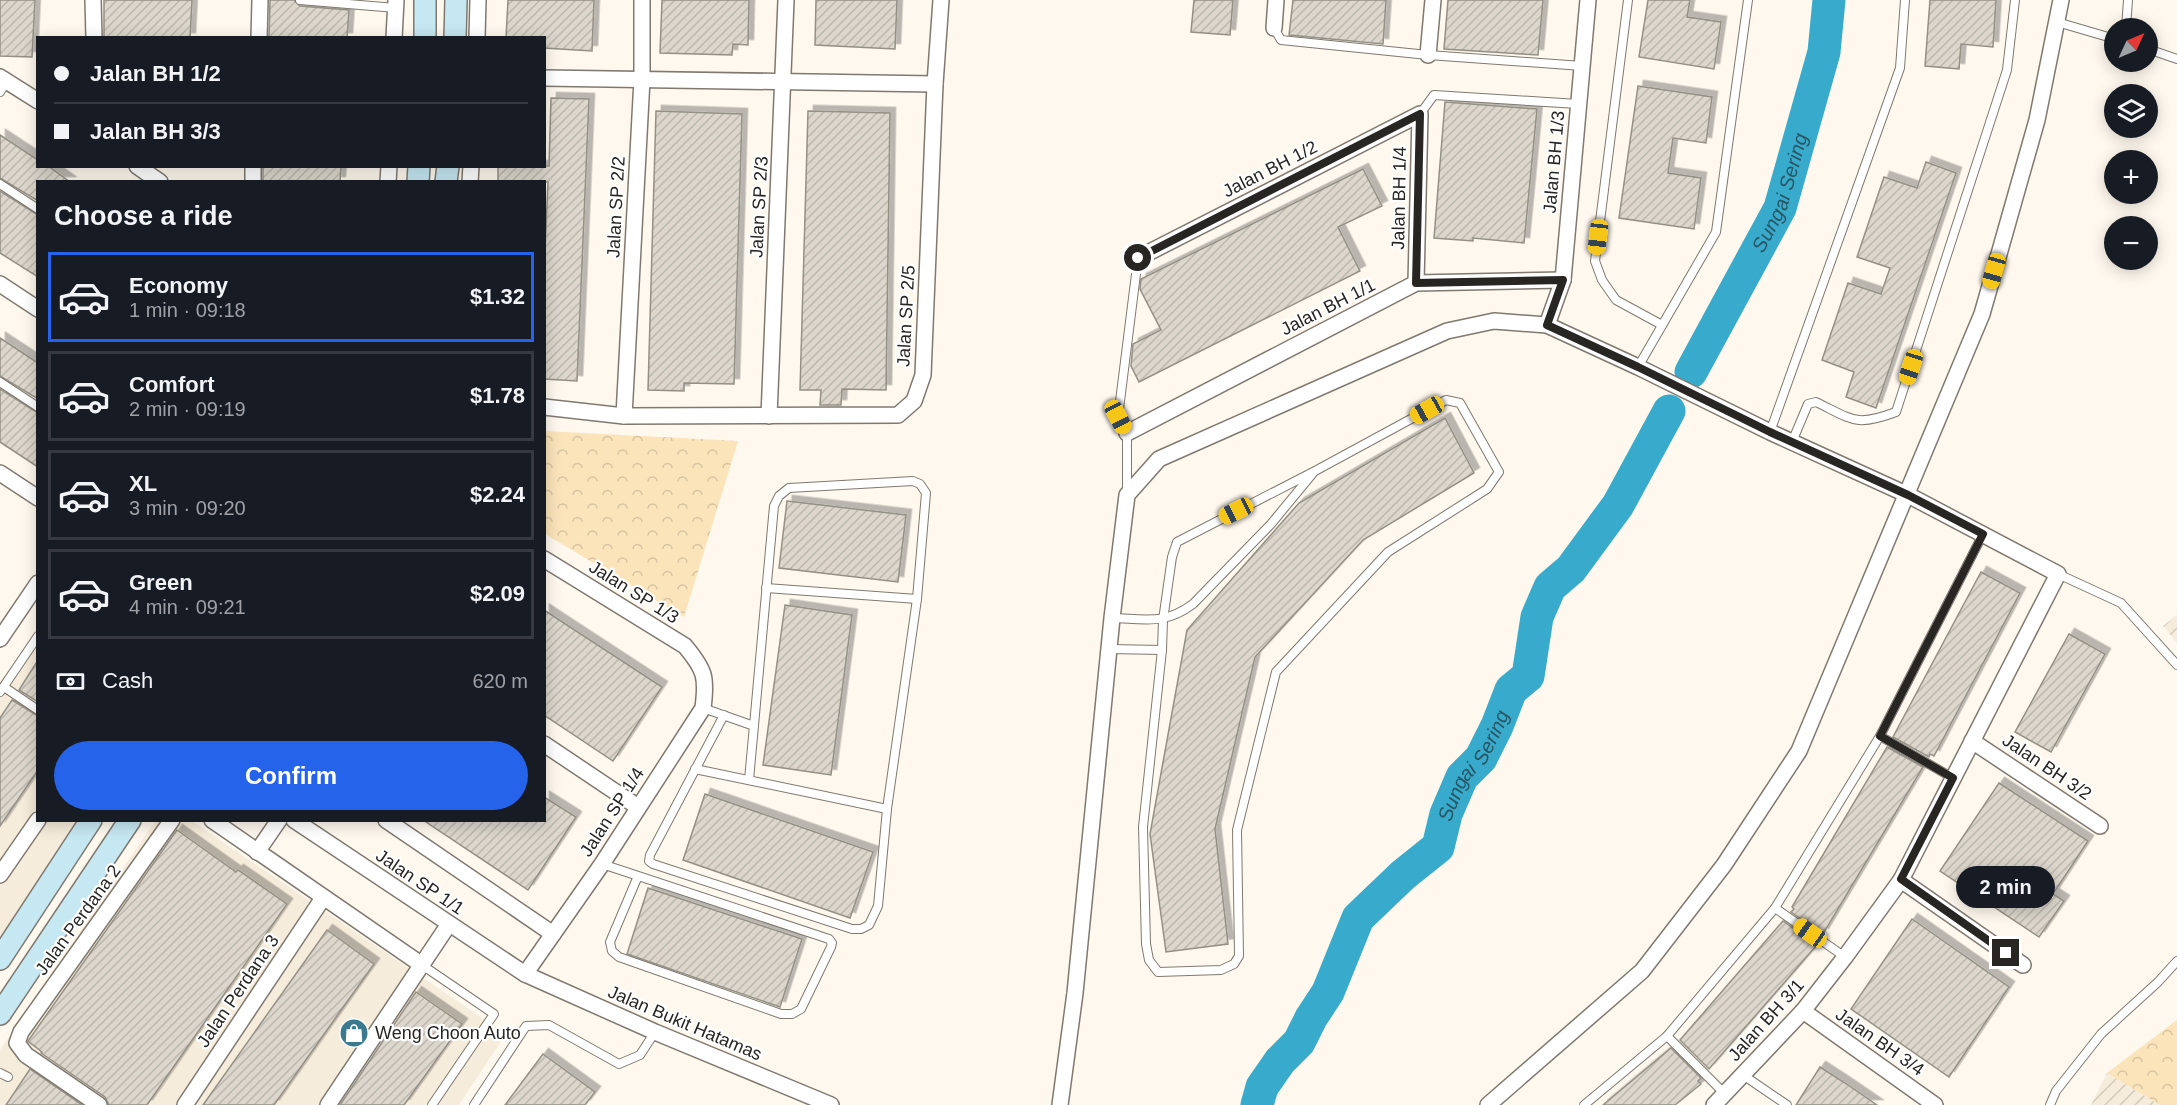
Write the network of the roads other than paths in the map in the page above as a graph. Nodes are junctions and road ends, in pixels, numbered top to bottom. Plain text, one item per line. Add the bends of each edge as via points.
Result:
1 (93, 0) edge
2 (260, 0) edge
3 (300, 0) edge
4 (426, 0) edge
5 (456, 0) edge
6 (478, 0) edge
7 (642, 0) edge
8 (786, 0) edge
9 (941, 0) edge
10 (1276, 0) edge
11 (1433, 0) edge
12 (1588, 0) edge
13 (1628, 0) edge
14 (1748, 0) edge
15 (1905, 0) edge
16 (2014, 0) edge
17 (2061, 0) edge
18 (2128, 0) edge
19 (396, 4) edge
20 (2127, 18) edge
21 (2057, 22) junction
22 (1274, 28) joint
23 (94, 36) edge
24 (258, 36) edge
25 (394, 36) edge
26 (425, 36) edge
27 (455, 36) edge
28 (477, 36) edge
29 (2104, 36) edge
30 (2158, 52) edge
31 (1428, 55) junction
32 (2177, 59) edge
33 (1582, 66) junction
34 (546, 78) edge
35 (642, 79) junction
36 (784, 82) junction
37 (2, 83) edge
38 (935, 84) junction
39 (36, 100) edge
40 (1578, 104) junction
41 (1420, 114) junction
42 (140, 168) edge
43 (157, 180) edge
44 (0, 184) edge
45 (36, 208) edge
46 (1138, 258) joint
47 (1563, 280) junction
48 (1416, 283) junction
49 (0, 284) edge
50 (36, 308) edge
51 (1547, 325) junction
52 (1662, 325) junction
53 (1638, 367) junction
54 (0, 382) edge
55 (36, 406) edge
56 (546, 407) edge
57 (624, 416) junction
58 (769, 416) junction
59 (1770, 432) junction
60 (1127, 434) junction
61 (1792, 442) junction
62 (1315, 471) junction
63 (0, 473) edge
64 (1127, 495) junction
65 (1908, 495) junction
66 (36, 497) edge
67 (1983, 534) junction
68 (546, 560) edge
69 (2058, 574) junction
70 (36, 586) edge
71 (766, 588) junction
72 (917, 599) junction
73 (1112, 618) junction
74 (1162, 620) junction
75 (0, 639) edge
76 (36, 639) edge
77 (1109, 649) junction
78 (1162, 650) junction
79 (2177, 665) edge
80 (2, 689) edge
81 (703, 708) junction
82 (36, 709) edge
83 (724, 716) junction
84 (754, 726) junction
85 (1880, 736) junction
86 (1972, 741) junction
87 (546, 745) edge
88 (695, 769) junction
89 (1953, 778) junction
90 (749, 780) junction
91 (638, 807) junction
92 (887, 809) junction
93 (37, 822) edge
94 (90, 822) edge
95 (129, 822) edge
96 (171, 822) edge
97 (215, 822) edge
98 (278, 822) edge
99 (297, 822) edge
100 (389, 822) edge
101 (2100, 826) dead end
102 (257, 852) junction
103 (602, 864) junction
104 (0, 874) edge
105 (638, 876) junction
106 (1901, 879) junction
107 (322, 898) junction
108 (1775, 908) junction
109 (449, 924) junction
110 (553, 934) junction
111 (1845, 957) junction
112 (0, 959) edge
113 (2177, 961) edge
114 (422, 965) junction
115 (2023, 965) dead end
116 (525, 974) junction
117 (1803, 1011) junction
118 (0, 1014) edge
119 (655, 1032) junction
120 (1667, 1036) junction
121 (1743, 1075) junction
122 (1064, 1085) junction
123 (1719, 1100) edge
124 (99, 1105) edge
125 (185, 1105) edge
126 (328, 1105) edge
127 (432, 1105) edge
128 (474, 1105) edge
129 (831, 1105) edge
130 (1052, 1105) edge
131 (1060, 1105) edge
132 (1488, 1105) edge
133 (1584, 1105) edge
134 (1787, 1105) edge
135 (1935, 1105) edge
136 (2050, 1105) edge

1 - 23 street
2 - 24 street
3 - 19 lane
4 - 26 street
5 - 27 street
6 - 28 street
7 - 35 street, Jalan SP 2/2
8 - 36 street, Jalan SP 2/3
9 - 38 street, Jalan SP 2/5
10 - 22 street
11 - 31 street
12 - 33 street, Jalan BH 1/3
13 - 52 lane via 1595,261 1616,300
14 - 52 lane via 1716,232
15 - 59 lane via 1900,68
16 - 61 lane via 2007,70 1896,412 1873,421 1854,421 1811,402
17 - 21 street
18 - 20 lane
19 - 25 street
21 - 29 lane
21 - 65 street via 2037,120 1982,314
22 - 31 lane via 1281,40
30 - 32 lane
31 - 33 lane
33 - 40 street, Jalan BH 1/3
34 - 35 street
35 - 36 street
35 - 57 street, Jalan SP 2/2
36 - 38 street
36 - 58 street, Jalan SP 2/3
37 - 39 street
38 - 58 street, Jalan SP 2/5 via 923,375 914,401 898,415
40 - 41 lane via 1434,95
40 - 47 street, Jalan BH 1/3
41 - 46 street, Jalan BH 1/2
41 - 48 street, Jalan BH 1/4
42 - 43 street
44 - 45 lane
46 - 60 lane via 1118,417
47 - 48 street, Jalan BH 1/1
47 - 51 street, Jalan BH 1/3
48 - 60 street, Jalan BH 1/1
49 - 50 street
51 - 53 street
51 - 64 street via 1494,321 1447,331 1159,459
52 - 53 lane
53 - 59 street
54 - 55 lane
56 - 57 street, Jalan SP 2/5
57 - 58 street, Jalan SP 2/5
59 - 61 street
60 - 64 lane
61 - 65 street
62 - 74 lane via 1271,524 1193,604
62 - 74 lane via 1177,542
62 - 78 lane via 1446,400 1460,403 1499,472 1487,489 1389,552 1275,672 1238,830 1239,956 1234,964 1221,970 1158,972 1149,960 1143,827
63 - 66 street
64 - 73 street
65 - 67 street
65 - 132 street via 1799,751 1724,865 1642,971
67 - 69 street
67 - 85 lane
68 - 81 street, Jalan SP 1/3 via 684,646 699,663 706,682
69 - 79 lane via 2121,603
69 - 86 street, Jalan BH 3/1
70 - 75 street
71 - 72 lane
71 - 72 lane via 774,506 779,495 789,488 914,481 926,493
71 - 84 lane
72 - 92 lane
73 - 74 lane
73 - 77 street
74 - 78 lane
76 - 80 lane
77 - 78 lane
77 - 122 street
80 - 82 lane
81 - 83 lane
81 - 91 street, Jalan SP 1/4
83 - 84 lane
83 - 88 lane
84 - 90 lane
85 - 89 lane
85 - 108 lane
86 - 89 street, Jalan BH 3/1
86 - 101 street, Jalan BH 3/2
87 - 91 street
88 - 90 lane
88 - 92 lane via 649,861 852,929 869,925 878,906
89 - 106 street, Jalan BH 3/1
90 - 92 lane
91 - 103 street, Jalan SP 1/4
93 - 104 street
94 - 112 street
95 - 118 street
96 - 124 street, Jalan Perdana 2 via 17,1043 26,1055
97 - 102 street
98 - 102 street
99 - 109 street, Jalan SP 1/1
100 - 110 street, Jalan SP 1/1
102 - 107 street
103 - 105 lane
103 - 110 street, Jalan SP 1/4
105 - 105 lane via 829,939 831,947 801,1009 781,1014 619,957 610,942
106 - 111 street, Jalan BH 3/1
106 - 115 street
107 - 114 street
107 - 125 street, Jalan Perdana 3
108 - 111 lane
108 - 120 lane
109 - 114 street
109 - 116 street, Jalan SP 1/1
110 - 116 street, Jalan SP 1/4
111 - 117 street, Jalan BH 3/1
113 - 136 lane via 2101,1034 2056,1090
114 - 126 street
114 - 127 lane via 494,1014
116 - 119 street, Jalan Bukit Hatamas
117 - 121 street, Jalan BH 3/1
117 - 135 street, Jalan BH 3/4
119 - 128 lane via 640,1055 620,1064 549,1025 526,1026
119 - 129 street, Jalan Bukit Hatamas
120 - 123 lane
120 - 133 lane
121 - 123 street, Jalan BH 3/1
121 - 134 lane
122 - 130 street
122 - 131 street

